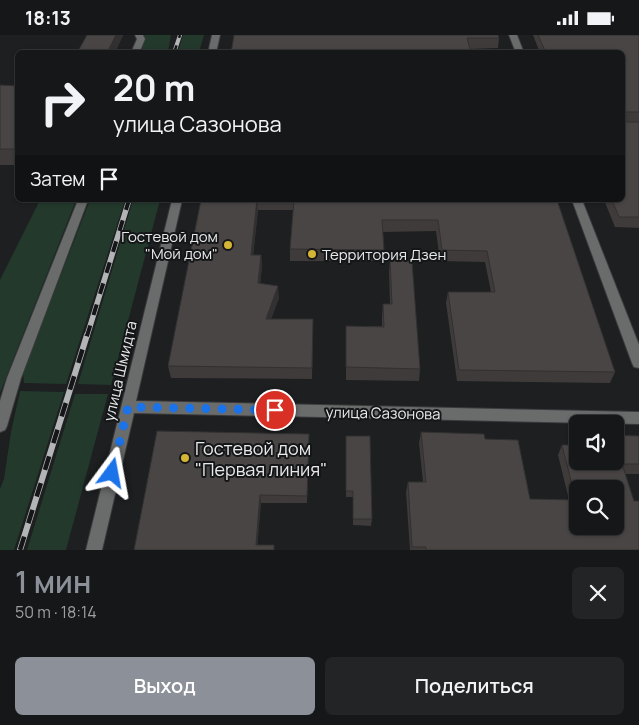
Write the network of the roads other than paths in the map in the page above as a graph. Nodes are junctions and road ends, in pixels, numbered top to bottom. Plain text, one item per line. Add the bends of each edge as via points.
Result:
1 (139, 35) edge
2 (216, 35) edge
3 (514, 35) edge
4 (136, 50) edge
5 (213, 50) edge
6 (519, 50) edge
7 (82, 202) edge
8 (177, 202) edge
9 (578, 202) edge
10 (639, 363) edge
11 (128, 407) junction
12 (639, 418) edge
13 (0, 425) edge
14 (94, 550) edge

1 - 4 street
2 - 5 street
3 - 6 street
7 - 13 street via 14,378
8 - 11 street, улица Шмидта
9 - 10 street
11 - 12 street, улица Сазонова
11 - 14 street, улица Шмидта

